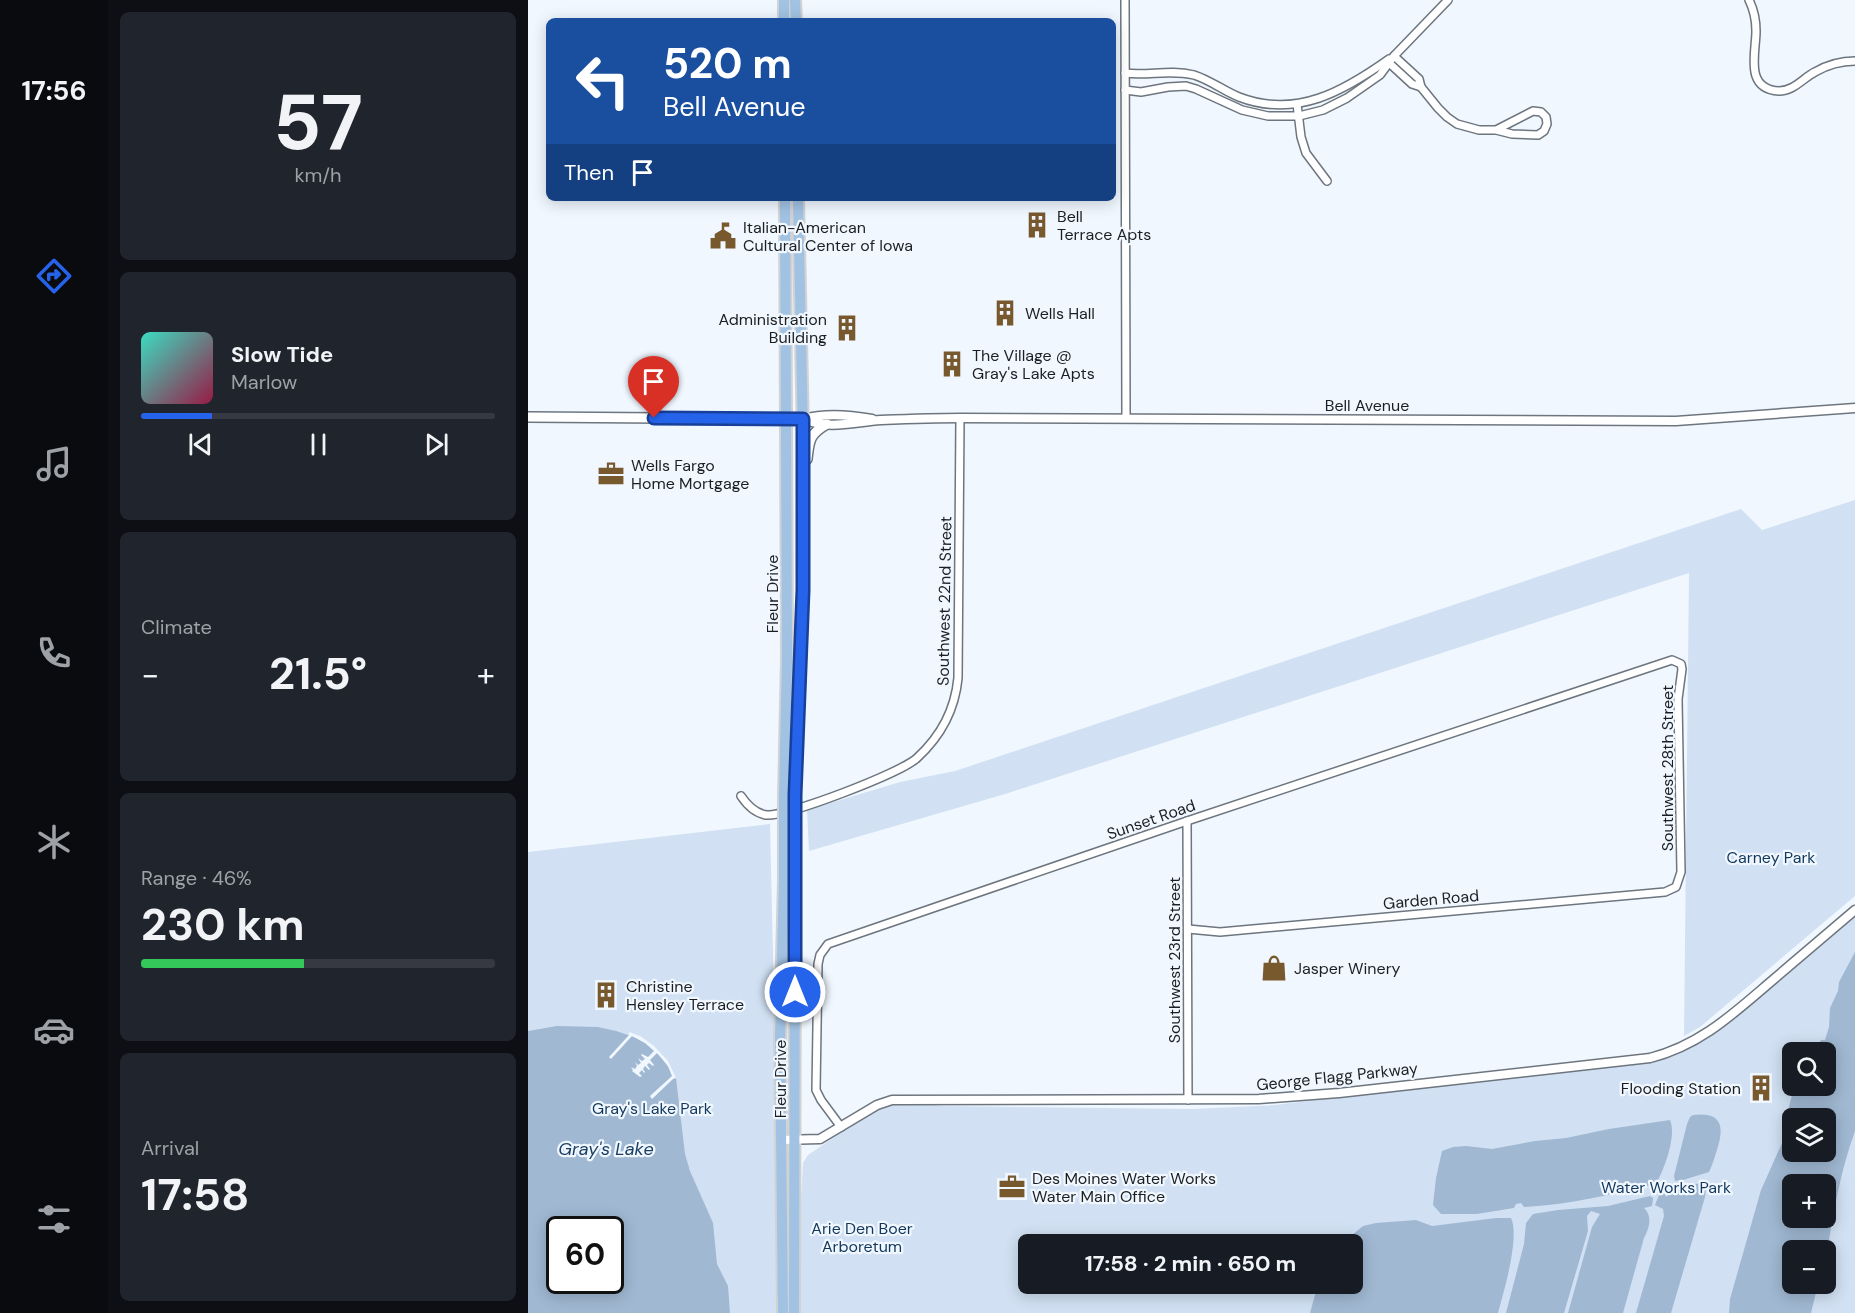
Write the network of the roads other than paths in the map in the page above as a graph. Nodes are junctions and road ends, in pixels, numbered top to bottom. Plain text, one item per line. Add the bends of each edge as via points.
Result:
1 (784, 0) edge
2 (795, 0) edge
3 (1125, 0) edge
4 (1448, 0) edge
5 (1749, 0) edge
6 (784, 18) edge
7 (796, 18) edge
8 (1390, 60) junction
9 (1855, 61) edge
10 (1125, 73) junction
11 (1216, 85) junction
12 (1125, 90) junction
13 (1211, 96) junction
14 (1297, 104) junction
15 (1299, 116) junction
16 (1496, 130) junction
17 (1327, 181) dead end
18 (785, 201) edge
19 (798, 201) edge
20 (1855, 408) edge
21 (528, 410) edge
22 (528, 417) edge
23 (960, 418) junction
24 (1126, 418) junction
25 (787, 419) junction
26 (803, 419) junction
27 (879, 420) junction
28 (827, 424) junction
29 (803, 486) junction
30 (1667, 662) joint
31 (741, 796) dead end
32 (790, 797) junction
33 (1187, 821) junction
34 (789, 878) junction
35 (1676, 887) joint
36 (1855, 910) edge
37 (1188, 929) junction
38 (1188, 1100) junction
39 (842, 1127) junction
40 (781, 1140) junction
41 (795, 1140) junction
42 (783, 1313) edge
43 (794, 1313) edge

1 - 6 main road
2 - 7 main road
3 - 10 street
4 - 8 street
5 - 9 street via 1756,29 1753,67 1764,86 1784,91 1823,67
8 - 14 street via 1344,88
8 - 15 street via 1380,75 1347,98
8 - 16 street via 1419,79 1421,87 1456,124
10 - 11 street via 1179,72
10 - 12 street
11 - 13 street
11 - 14 street via 1249,101
12 - 13 street via 1141,92 1186,86
12 - 24 street
13 - 15 street via 1255,114
14 - 15 street
15 - 17 street via 1306,153
16 - 16 street via 1538,135 1544,131 1546,117 1533,111
18 - 25 main road, Fleur Drive
19 - 26 main road, Fleur Drive
20 - 24 street, Bell Avenue via 1676,421
21 - 22 street
22 - 25 main road, Bell Avenue
23 - 24 street, Bell Avenue
23 - 27 street, Bell Avenue
23 - 31 street, Southwest 22nd Street via 958,678 951,713 939,734 906,767 806,806 766,815 753,810
25 - 26 main road, Bell Avenue
25 - 32 main road, Fleur Drive
26 - 27 street, Bell Avenue via 816,415
26 - 28 street, Bell Avenue
26 - 29 main road, Fleur Drive
27 - 28 street, Bell Avenue
28 - 29 main road via 809,441
29 - 32 main road, Fleur Drive via 803,590
30 - 33 street, Sunset Road
30 - 35 street, Southwest 28th Street via 1677,661 1683,669 1678,699 1681,872
32 - 34 main road, Fleur Drive, bridge
33 - 37 street, Southwest 23rd Street
33 - 39 street, Sunset Road via 828,944 819,964 816,1090
34 - 40 main road, Fleur Drive via 780,1040
34 - 41 main road, Fleur Drive
35 - 37 street, Garden Road via 1665,892 1220,932
36 - 38 street, George Flagg Parkway via 1709,1032 1663,1055 1298,1097
37 - 38 street, Southwest 23rd Street
38 - 39 street, George Flagg Parkway via 899,1100 877,1105
39 - 41 street, George Flagg Parkway via 820,1139
40 - 41 street, George Flagg Parkway
40 - 42 main road, Fleur Drive
41 - 43 main road, Fleur Drive

